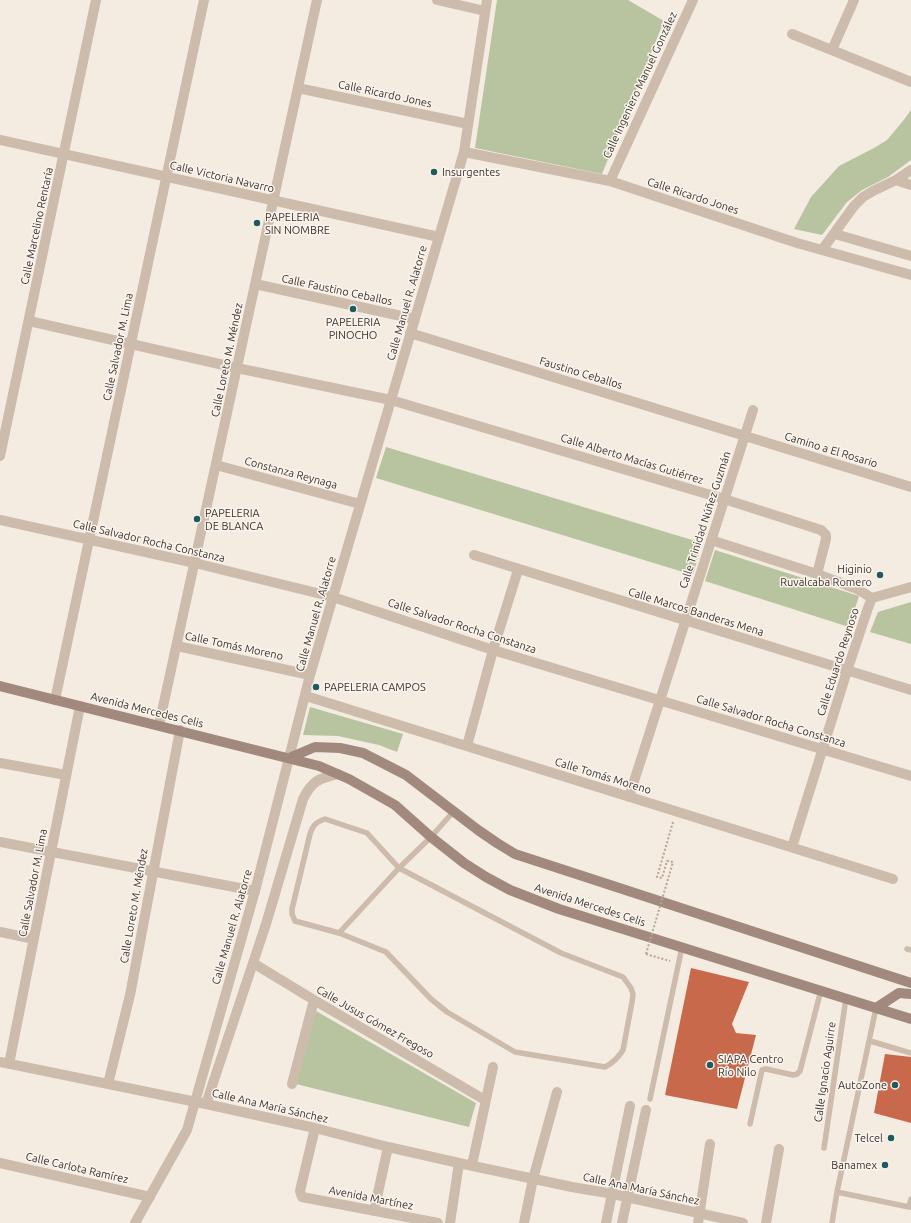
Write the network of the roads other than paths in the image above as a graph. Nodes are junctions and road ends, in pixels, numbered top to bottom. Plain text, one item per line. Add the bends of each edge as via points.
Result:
1 (96, 0) edge
2 (204, 0) edge
3 (317, 0) edge
4 (437, 0) edge
5 (487, 0) edge
6 (693, 0) edge
7 (854, 0) edge
8 (484, 11) junction
9 (792, 34) dead end
10 (832, 50) junction
11 (911, 82) edge
12 (298, 88) junction
13 (468, 124) junction
14 (0, 140) edge
15 (464, 152) junction
16 (64, 154) junction
17 (911, 170) edge
18 (167, 177) junction
19 (896, 180) junction
20 (610, 181) junction
21 (911, 185) edge
22 (273, 201) junction
23 (835, 234) junction
24 (439, 237) junction
25 (822, 250) junction
26 (911, 256) edge
27 (911, 275) edge
28 (255, 284) junction
29 (414, 319) junction
30 (28, 321) junction
31 (410, 332) junction
32 (131, 344) junction
33 (237, 368) junction
34 (391, 400) junction
35 (753, 410) dead end
36 (744, 436) junction
37 (2, 439) edge
38 (0, 456) edge
39 (216, 465) junction
40 (911, 487) edge
41 (724, 499) junction
42 (360, 504) junction
43 (0, 520) edge
44 (90, 540) junction
45 (711, 540) junction
46 (474, 555) dead end
47 (195, 563) junction
48 (518, 570) junction
49 (817, 574) junction
50 (911, 587) edge
51 (333, 597) junction
52 (872, 598) junction
53 (685, 621) junction
54 (177, 646) junction
55 (493, 650) junction
56 (847, 670) junction
57 (310, 675) junction
58 (0, 686) edge
59 (911, 690) edge
60 (306, 696) junction
61 (660, 699) junction
62 (55, 700) junction
63 (80, 706) junction
64 (159, 725) junction
65 (180, 730) junction
66 (467, 746) junction
67 (822, 749) junction
68 (289, 758) junction
69 (0, 763) edge
70 (338, 774) junction
71 (66, 775) junction
72 (911, 776) edge
73 (629, 796) junction
74 (454, 812) junction
75 (431, 837) junction
76 (0, 842) edge
77 (792, 847) junction
78 (51, 852) junction
79 (398, 868) junction
80 (153, 871) junction
81 (893, 879) dead end
82 (255, 891) junction
83 (0, 932) edge
84 (339, 933) junction
85 (34, 939) junction
86 (682, 947) junction
87 (254, 962) junction
88 (911, 983) edge
89 (821, 990) junction
90 (911, 994) edge
91 (846, 998) junction
92 (314, 1000) junction
93 (876, 1008) junction
94 (911, 1019) edge
95 (870, 1041) junction
96 (911, 1053) edge
97 (5, 1063) edge
98 (493, 1067) dead end
99 (108, 1084) junction
100 (292, 1084) dead end
101 (557, 1092) dead end
102 (650, 1099) dead end
103 (485, 1100) junction
104 (195, 1102) junction
105 (206, 1104) junction
106 (630, 1106) dead end
107 (646, 1110) dead end
108 (750, 1124) dead end
109 (315, 1128) junction
110 (710, 1144) dead end
111 (388, 1147) junction
112 (824, 1148) dead end
113 (779, 1149) dead end
114 (0, 1163) edge
115 (459, 1163) junction
116 (472, 1165) junction
117 (533, 1179) junction
118 (837, 1192) junction
119 (613, 1194) junction
120 (150, 1197) junction
121 (627, 1198) junction
122 (911, 1199) edge
123 (910, 1207) edge
124 (374, 1212) junction
125 (699, 1218) edge
126 (135, 1223) edge
127 (438, 1223) edge
128 (450, 1223) edge
129 (524, 1223) edge
130 (606, 1223) edge
131 (622, 1223) edge
132 (744, 1223) edge
133 (766, 1223) edge
134 (832, 1223) edge

1 - 16 street, Calle Marcelino Rentaría
2 - 18 street, Calle Salvador M. Lima
3 - 12 street, Calle Loreto M. Méndez
4 - 8 street
5 - 8 street, Calle Manuel R. Alatorre
6 - 20 street, Calle Ingeniero Manuel González
7 - 10 street
8 - 13 street, Calle Manuel R. Alatorre
9 - 10 street
10 - 11 street
12 - 13 street, Calle Ricardo Jones
12 - 22 street, Calle Loreto M. Méndez
13 - 15 street, Calle Manuel R. Alatorre
14 - 16 street, Calle Victoria Navarro
15 - 20 street, Calle Ricardo Jones
15 - 24 street, Calle Manuel R. Alatorre
16 - 18 street, Calle Victoria Navarro
16 - 30 street, Calle Marcelino Rentaría
17 - 19 street
18 - 22 street, Calle Victoria Navarro
18 - 32 street, Calle Salvador M. Lima
19 - 21 street
19 - 23 street via 864,197 854,206
20 - 25 street, Calle Ricardo Jones
22 - 24 street, Calle Victoria Navarro
22 - 28 street, Calle Loreto M. Méndez
23 - 25 street
23 - 26 street
24 - 29 street, Calle Manuel R. Alatorre
25 - 27 street, Calle Ricardo Jones
28 - 29 street, Calle Faustino Ceballos
28 - 33 street, Calle Loreto M. Méndez
29 - 31 street, Calle Manuel R. Alatorre
30 - 32 street, Calle Alberto Macías Gutiérrez
30 - 37 street, Calle Marcelino Rentaría
31 - 34 street, Calle Manuel R. Alatorre
31 - 36 street, Faustino Ceballos
32 - 33 street, Calle Alberto Macías Gutiérrez
32 - 44 street, Calle Salvador M. Lima
33 - 34 street, Calle Alberto Macías Gutiérrez
33 - 39 street, Calle Loreto M. Méndez
34 - 41 street, Calle Alberto Macías Gutiérrez
34 - 42 street, Calle Manuel R. Alatorre
35 - 36 street, Calle Trinidad Núñez Guzmán
36 - 40 street, Camino a El Rosario
36 - 41 street, Calle Trinidad Núñez Guzmán
37 - 38 street, Calle Marcelino Rentaría
39 - 42 street, Constanza Reynaga
39 - 47 street, Calle Loreto M. Méndez
41 - 45 street, Calle Trinidad Núñez Guzmán
41 - 49 street, Calle Alberto Macías Gutiérrez via 823,531 826,539
42 - 51 street, Calle Manuel R. Alatorre
43 - 44 street, Calle Salvador Rocha Constanza
44 - 47 street, Calle Salvador Rocha Constanza
44 - 62 street, Calle Salvador M. Lima
45 - 49 street
45 - 53 street, Calle Trinidad Núñez Guzmán
46 - 48 street, Calle Marcos Banderas Mena
47 - 51 street, Calle Salvador Rocha Constanza
47 - 54 street, Calle Loreto M. Méndez
48 - 53 street, Calle Marcos Banderas Mena
48 - 55 street
49 - 52 street via 857,589
50 - 52 street
51 - 55 street, Calle Salvador Rocha Constanza
51 - 57 street, Calle Manuel R. Alatorre
52 - 56 street, Calle Eduardo Reynoso
53 - 56 street, Calle Marcos Banderas Mena
53 - 61 street, Calle Trinidad Núñez Guzmán
54 - 57 street, Calle Tomás Moreno
54 - 64 street, Calle Loreto M. Méndez
55 - 61 street, Calle Salvador Rocha Constanza
55 - 66 street
56 - 59 street, Calle Marcos Banderas Mena
56 - 67 street, Calle Eduardo Reynoso
57 - 60 street, Calle Manuel R. Alatorre
58 - 62 main road, Avenida Mercedes Celis
60 - 66 street, Calle Tomás Moreno
60 - 68 street, Calle Manuel R. Alatorre
61 - 67 street, Calle Salvador Rocha Constanza
61 - 73 street, Calle Trinidad Núñez Guzmán
62 - 63 main road, Avenida Mercedes Celis
63 - 64 main road, Avenida Mercedes Celis
63 - 71 street, Calle Salvador M. Lima
64 - 65 main road, Avenida Mercedes Celis
65 - 68 main road, Avenida Mercedes Celis
65 - 80 street, Calle Loreto M. Méndez
66 - 73 street, Calle Tomás Moreno
67 - 72 street, Calle Salvador Rocha Constanza
67 - 77 street, Calle Eduardo Reynoso
68 - 70 main road, Avenida Mercedes Celis
68 - 74 main road via 315,747 340,748 363,753 406,775
68 - 82 street, Calle Manuel R. Alatorre
69 - 71 street
70 - 75 main road, Avenida Mercedes Celis via 395,805
70 - 87 street via 314,782 307,790
71 - 78 street, Calle Salvador M. Lima
73 - 77 street, Calle Tomás Moreno
74 - 75 lane
74 - 88 main road via 515,854
75 - 79 lane
75 - 86 main road, Avenida Mercedes Celis via 464,863 510,890 559,909
76 - 78 street
77 - 81 street, Calle Tomás Moreno
78 - 80 street
78 - 85 street, Calle Salvador M. Lima
79 - 84 lane
79 - 84 lane via 367,833 325,819 316,822 310,834 293,919
79 - 84 lane via 561,953 622,977 633,994 623,1050 616,1061 605,1067 515,1052 447,1012 386,952
80 - 82 street
80 - 99 street, Calle Loreto M. Méndez via 130,995
82 - 104 street, Calle Manuel R. Alatorre
83 - 85 street
85 - 97 street, Calle Salvador M. Lima
86 - 89 main road, Avenida Mercedes Celis
86 - 102 lane
87 - 92 street, Calle Jusus Gómez Fregoso
87 - 105 street
89 - 91 main road, Avenida Mercedes Celis
89 - 108 lane via 800,1071 793,1075 762,1070
90 - 93 main road via 900,993
91 - 93 main road, Avenida Mercedes Celis
91 - 112 lane, Calle Ignacio Aguirre
92 - 100 street
92 - 103 street, Calle Jusus Gómez Fregoso
93 - 94 main road, Avenida Mercedes Celis
93 - 95 lane
95 - 96 lane
95 - 118 lane
97 - 99 street, Calle Ana María Sánchez
98 - 103 street
99 - 104 street, Calle Ana María Sánchez
101 - 117 street
103 - 116 street
104 - 105 street, Calle Ana María Sánchez
104 - 120 street, Calle Manuel R. Alatorre via 187,1130
105 - 109 street, Calle Ana María Sánchez
106 - 119 street
107 - 121 street
109 - 111 street, Calle Ana María Sánchez
109 - 124 street, Avenida Martínez via 300,1195 303,1198
110 - 125 street
111 - 115 street, Calle Ana María Sánchez
111 - 124 street
113 - 133 street
114 - 120 street, Calle Carlota Ramírez
115 - 116 street, Calle Ana María Sánchez
115 - 128 street
116 - 117 street, Calle Ana María Sánchez
117 - 119 street, Calle Ana María Sánchez
117 - 129 street
118 - 123 lane
118 - 134 lane
119 - 121 street, Calle Ana María Sánchez
119 - 130 street
120 - 126 street, Calle Manuel R. Alatorre
121 - 125 street, Calle Ana María Sánchez
121 - 131 street
122 - 123 lane
124 - 127 street, Avenida Martínez
125 - 132 street, Calle Ana María Sánchez

